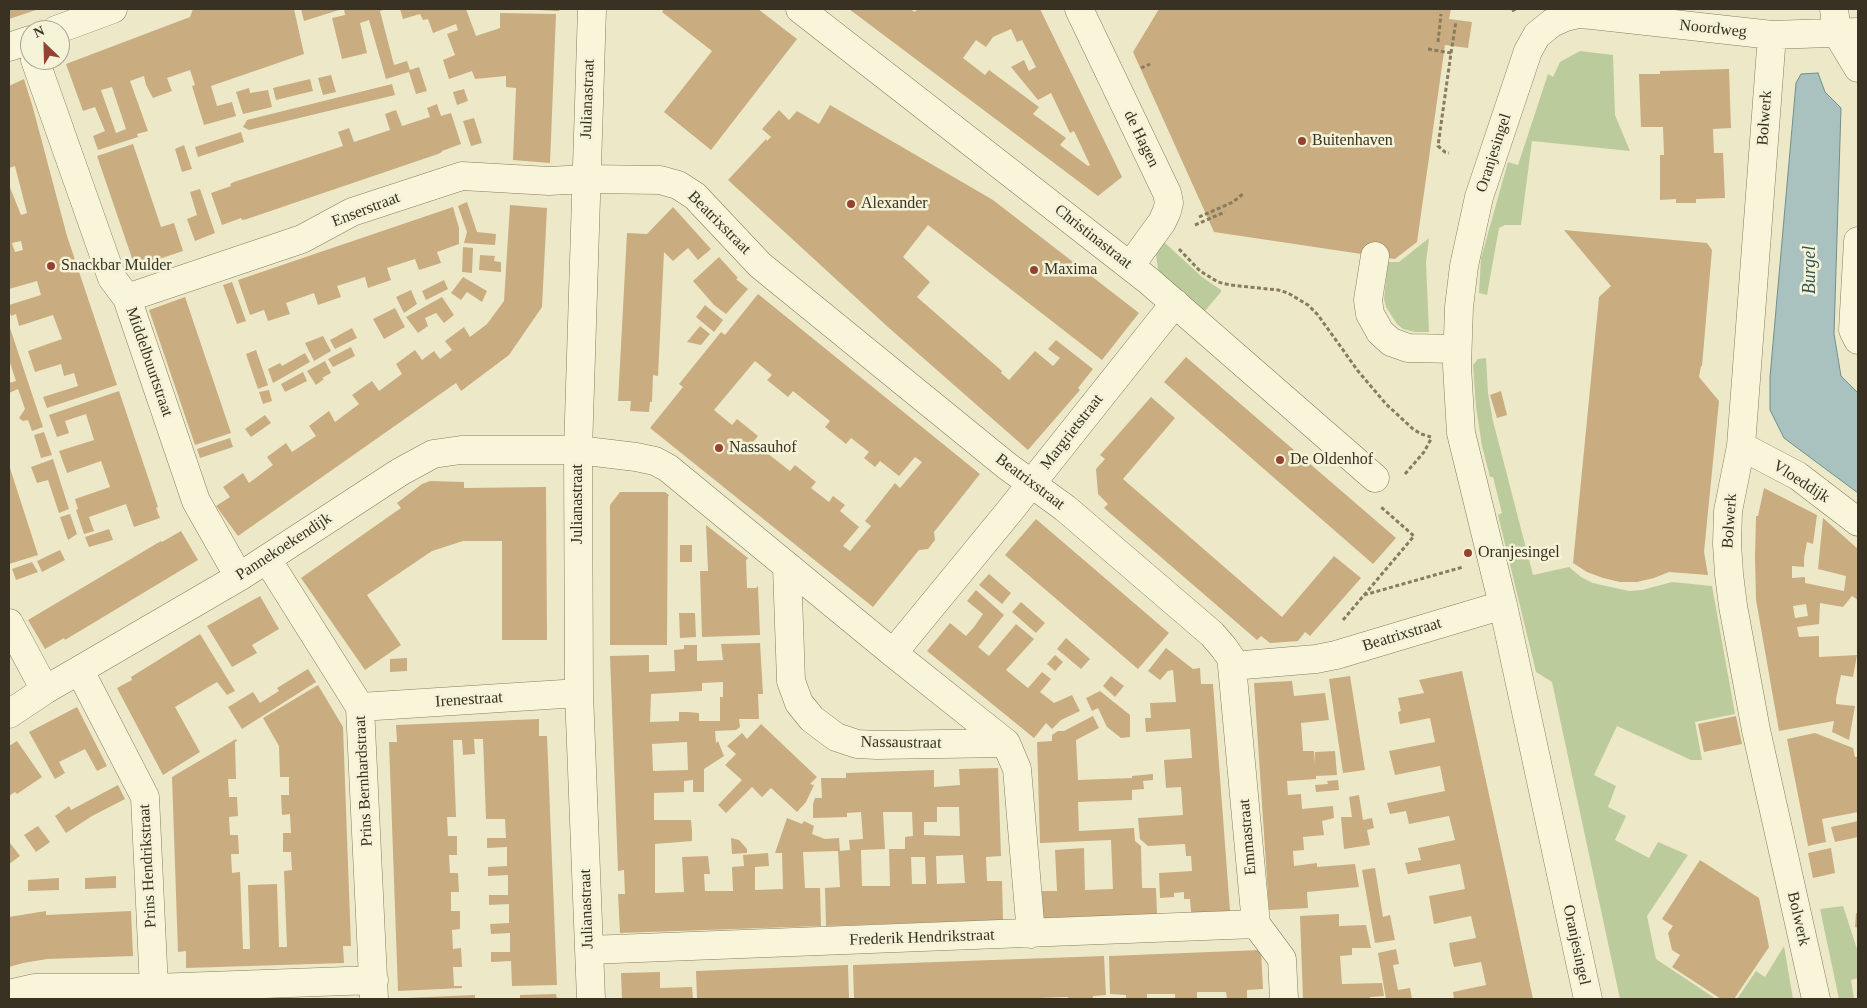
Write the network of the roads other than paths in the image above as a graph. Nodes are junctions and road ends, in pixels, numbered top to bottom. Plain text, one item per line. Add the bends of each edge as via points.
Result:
1 (113, 9) edge
2 (592, 9) edge
3 (800, 9) edge
4 (1079, 9) edge
5 (1548, 16) edge
6 (1843, 24) edge
7 (70, 25) edge
8 (1772, 35) junction
9 (1858, 68) edge
10 (36, 70) edge
11 (585, 179) junction
12 (1858, 241) edge
13 (1375, 256) dead end
14 (1130, 266) junction
15 (127, 298) junction
16 (1175, 303) junction
17 (1856, 335) edge
18 (1457, 349) junction
19 (1741, 446) junction
20 (578, 450) junction
21 (1376, 478) dead end
22 (1032, 483) junction
23 (1858, 522) edge
24 (267, 559) junction
25 (788, 567) junction
26 (239, 577) junction
27 (1503, 605) junction
28 (9, 622) edge
29 (893, 653) junction
30 (1232, 666) junction
31 (80, 670) junction
32 (45, 690) junction
33 (579, 693) junction
34 (360, 707) junction
35 (9, 714) edge
36 (1006, 743) junction
37 (1256, 924) junction
38 (1030, 934) junction
39 (589, 950) junction
40 (154, 988) junction
41 (374, 990) edge
42 (9, 994) edge
43 (591, 999) edge
44 (1284, 999) edge
45 (1588, 999) edge
46 (1816, 999) edge

1 - 7 street
2 - 11 street, Julianastraat
3 - 14 street, Christinastraat
4 - 14 street, de Hagen via 1169,203 1162,222
5 - 8 street, Noordweg via 1578,14
5 - 18 street, Oranjesingel via 1524,59 1473,220 1460,289
6 - 8 street, Noordweg
6 - 9 street
8 - 19 street, Bolwerk
10 - 15 street, Middelbuurtstraat via 112,278
11 - 15 street, Enserstraat via 550,181 462,176 352,212 302,239
11 - 20 street, Julianastraat
11 - 22 street, Beatrixstraat via 660,180 678,185 695,196 760,265
12 - 17 street
13 - 18 street via 1368,300 1370,314 1380,332 1396,345 1408,348
14 - 16 street, Christinastraat
15 - 26 street, Middelbuurtstraat via 196,501
16 - 21 street, Christinastraat
16 - 22 street, Margrietstraat
18 - 27 street, Oranjesingel via 1461,433
19 - 23 street, Vloeddijk via 1798,476
19 - 46 street, Bolwerk via 1728,511 1728,574 1756,730
20 - 24 street, Pannekoekendijk via 461,450 433,454
20 - 25 street via 636,457 668,468
20 - 33 street, Julianastraat
22 - 29 street, Margrietstraat
22 - 30 street, Beatrixstraat via 1212,634 1228,652
24 - 26 street, Pannekoekendijk
24 - 34 street, Prins Bernhardstraat
25 - 29 street
25 - 36 street, Nassaustraat via 791,681 799,703 812,719 836,737 857,744
26 - 31 street, Pannekoekendijk
27 - 30 street, Beatrixstraat via 1336,655
27 - 45 street, Oranjesingel
28 - 32 street
29 - 36 street
30 - 37 street, Emmastraat
31 - 32 street, Pannekoekendijk
31 - 40 street, Prins Hendrikstraat via 145,797
32 - 35 street, Pannekoekendijk
33 - 34 street, Irenestraat
33 - 39 street, Julianastraat
34 - 41 street, Prins Bernhardstraat
36 - 38 street via 1017,769
37 - 38 street, Frederik Hendrikstraat
37 - 44 street via 1282,958
38 - 39 street, Frederik Hendrikstraat
39 - 43 street, Julianastraat
40 - 41 street
40 - 42 street via 35,988

